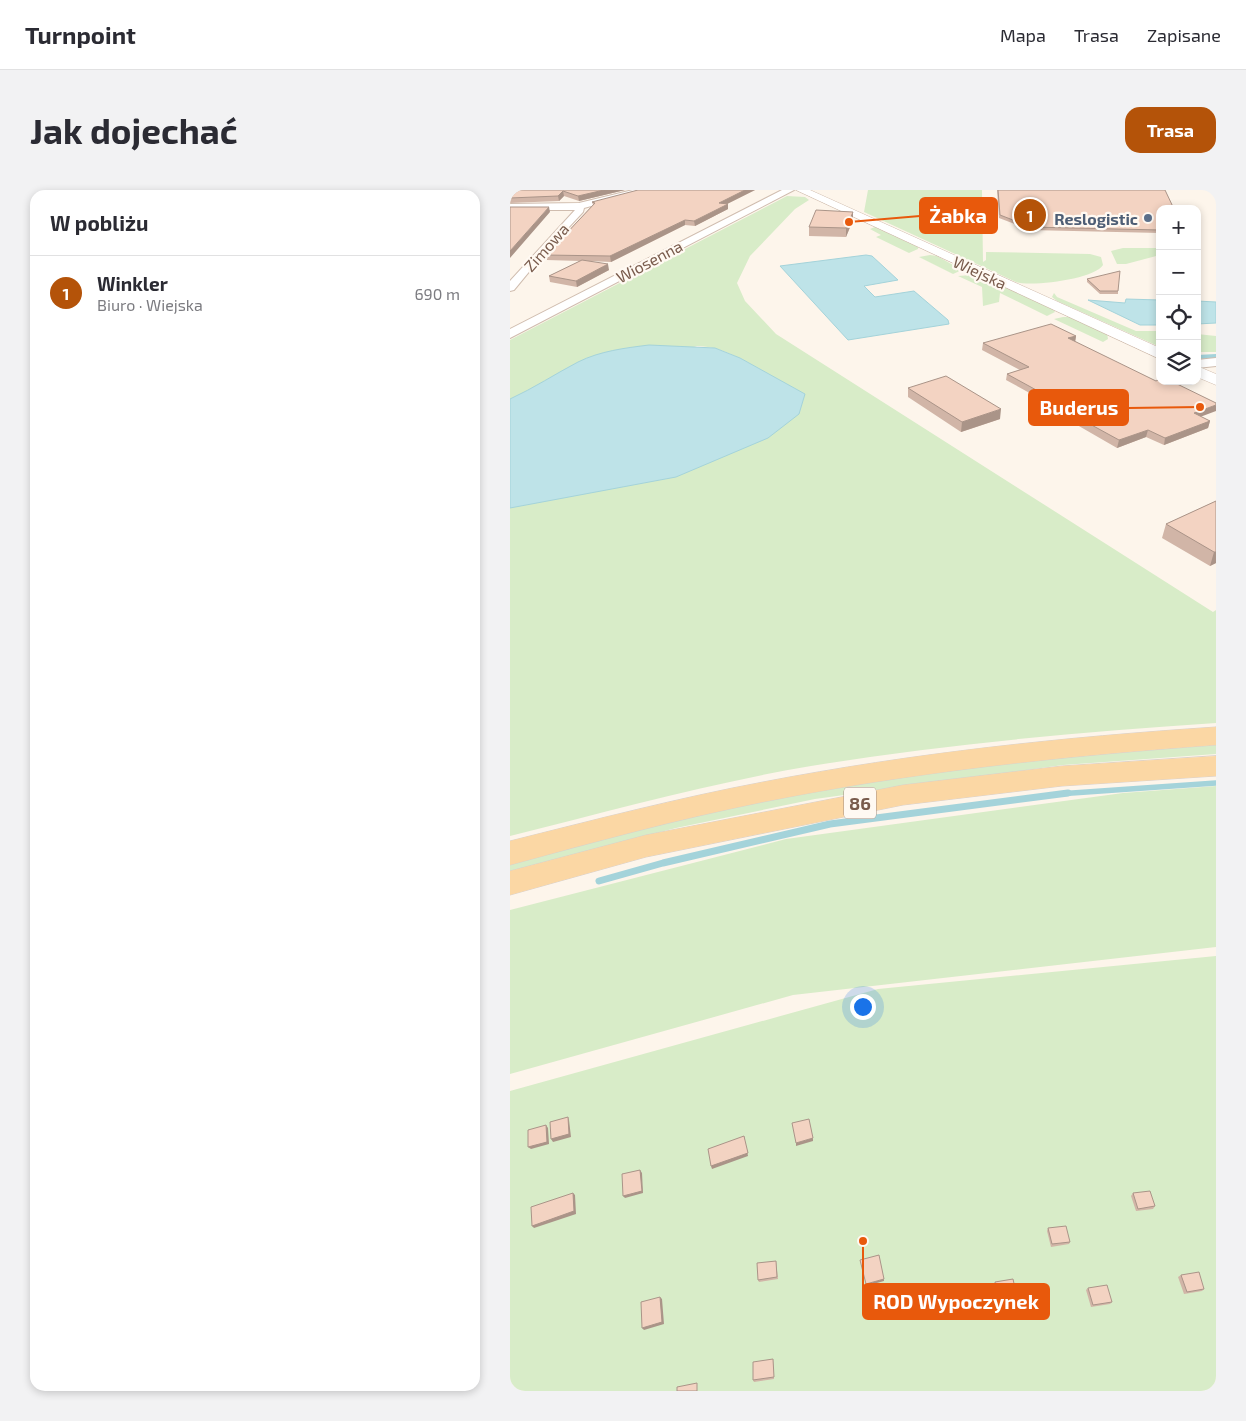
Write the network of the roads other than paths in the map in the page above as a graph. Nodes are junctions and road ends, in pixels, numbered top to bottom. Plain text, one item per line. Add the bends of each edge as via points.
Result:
1 (614, 190) edge
2 (645, 190) edge
3 (789, 190) edge
4 (803, 190) edge
5 (510, 202) edge
6 (545, 205) junction
7 (579, 206) junction
8 (510, 207) edge
9 (510, 288) edge
10 (510, 317) edge
11 (532, 322) junction
12 (510, 334) edge
13 (1156, 352) edge
14 (1216, 362) edge
15 (1201, 364) edge
16 (1201, 373) edge
17 (1216, 380) edge
18 (1216, 736) edge
19 (1216, 766) edge
20 (510, 853) edge
21 (510, 883) edge

1 - 6 street
2 - 7 street
3 - 11 street, Wiosenna
4 - 13 street, Wiejska
5 - 6 street
6 - 7 street
6 - 8 street via 523,212
7 - 9 street, Zimowa via 580,210
10 - 11 street
11 - 12 street, Wiosenna
14 - 15 street
16 - 17 street
18 - 20 main road, 86 via 1148,740 902,768 700,805
19 - 21 main road, 86 via 1062,776 903,795 646,846

